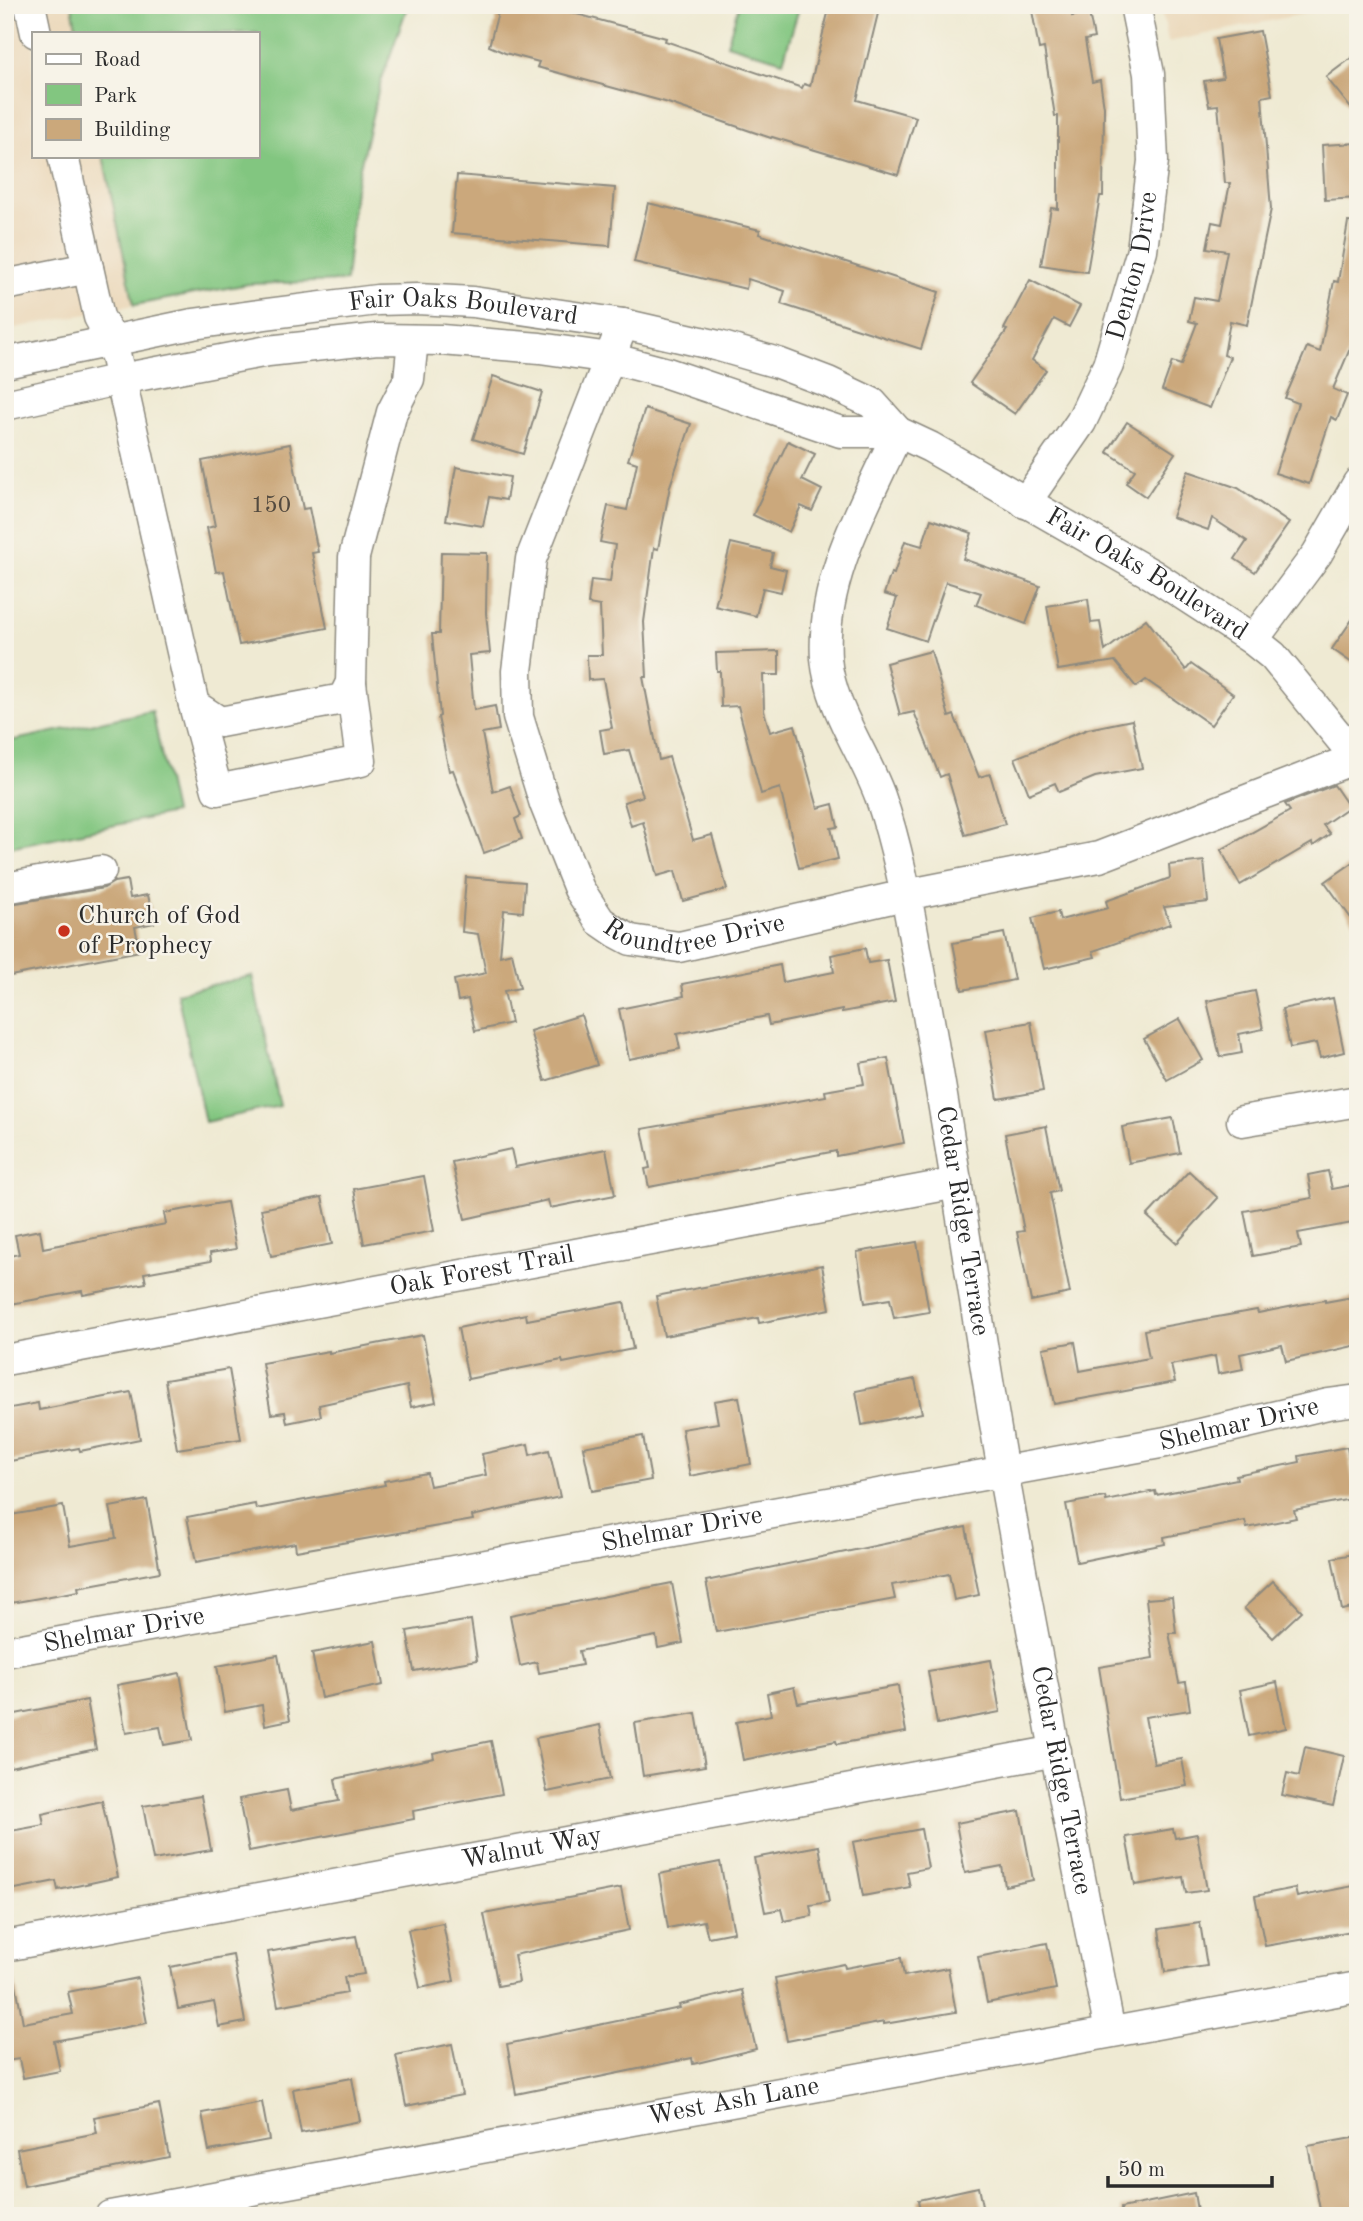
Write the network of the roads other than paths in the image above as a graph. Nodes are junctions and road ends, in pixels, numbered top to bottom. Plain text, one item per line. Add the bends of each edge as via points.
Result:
1 (30, 5) edge
2 (1135, 5) edge
3 (36, 32) edge
4 (63, 158) edge
5 (88, 268) junction
6 (5, 285) edge
7 (377, 300) junction
8 (623, 324) junction
9 (377, 339) junction
10 (112, 340) junction
11 (413, 340) junction
12 (610, 358) junction
13 (5, 363) edge
14 (121, 379) junction
15 (5, 405) edge
16 (898, 432) junction
17 (1358, 484) edge
18 (1025, 503) junction
19 (1253, 640) junction
20 (351, 683) junction
21 (194, 705) junction
22 (1357, 759) edge
23 (101, 871) dead end
24 (5, 888) edge
25 (905, 895) junction
26 (1358, 1101) edge
27 (1242, 1121) dead end
28 (957, 1183) junction
29 (5, 1360) edge
30 (1358, 1400) edge
31 (1003, 1471) junction
32 (5, 1652) edge
33 (1056, 1751) junction
34 (5, 1946) edge
35 (1358, 1987) edge
36 (1110, 2032) junction
37 (110, 2216) edge

1 - 3 street
2 - 18 street, Denton Drive via 1149,74 1153,161 1142,250 1108,365 1080,422
4 - 5 street
5 - 6 street
5 - 10 street via 99,317
7 - 8 street, Fair Oaks Boulevard via 473,302
7 - 9 street
7 - 10 street, Fair Oaks Boulevard via 193,324
8 - 12 street, Roundtree Drive
8 - 16 street, Fair Oaks Boulevard via 743,353 828,382 872,403
9 - 11 street, Fair Oaks Boulevard
9 - 14 street, Fair Oaks Boulevard via 268,351
10 - 13 street, Fair Oaks Boulevard
10 - 14 street
11 - 12 street, Fair Oaks Boulevard via 540,348
11 - 20 street via 409,379 392,412 354,556
12 - 16 street, Fair Oaks Boulevard via 841,432
12 - 25 street, Roundtree Drive via 531,559 517,671 518,717 545,804 579,889 600,921 616,932 631,940 679,947
14 - 15 street, Fair Oaks Boulevard
14 - 21 street
16 - 18 street, Fair Oaks Boulevard
16 - 25 street, Cedar Ridge Terrace via 839,563 826,656 830,686 879,795
17 - 19 street via 1317,554
18 - 19 street, Fair Oaks Boulevard via 1153,575
19 - 22 street, Fair Oaks Boulevard via 1273,656
20 - 21 street via 343,699 220,722
20 - 21 street via 361,761 217,790
22 - 25 street, Roundtree Drive via 1098,858
23 - 24 street
25 - 28 street, Cedar Ridge Terrace
26 - 27 street
28 - 29 street, Oak Forest Trail
28 - 31 street, Cedar Ridge Terrace
30 - 31 street, Shelmar Drive via 1166,1442
31 - 32 street, Shelmar Drive
31 - 33 street, Cedar Ridge Terrace
33 - 34 street, Walnut Way
33 - 36 street, Cedar Ridge Terrace
35 - 36 street, West Ash Lane
36 - 37 street, West Ash Lane

